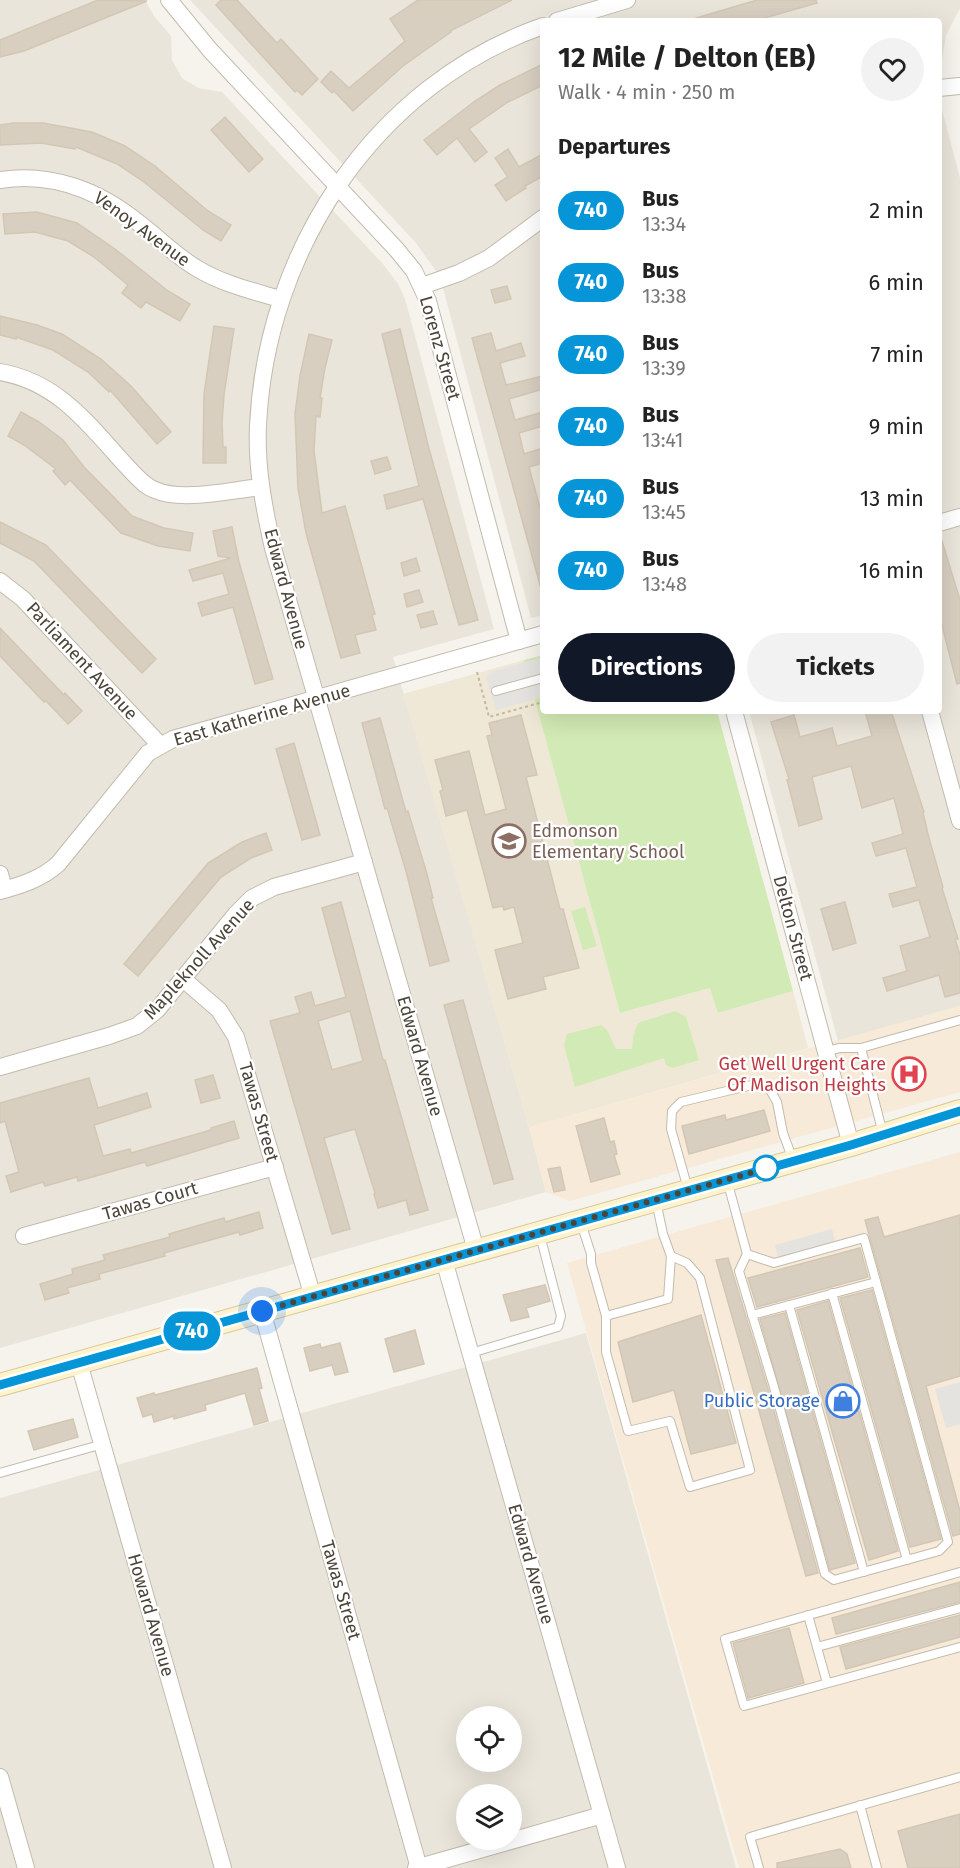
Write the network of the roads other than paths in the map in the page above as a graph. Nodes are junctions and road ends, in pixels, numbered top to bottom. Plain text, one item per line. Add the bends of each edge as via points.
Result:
1 (170, 0) edge
2 (627, 0) edge
3 (567, 18) edge
4 (540, 27) edge
5 (960, 76) edge
6 (942, 88) edge
7 (960, 88) edge
8 (0, 180) edge
9 (336, 186) junction
10 (540, 220) edge
11 (422, 286) junction
12 (280, 299) junction
13 (0, 372) edge
14 (261, 487) junction
15 (960, 517) edge
16 (942, 522) edge
17 (0, 581) edge
18 (540, 635) edge
19 (519, 641) junction
20 (540, 679) edge
21 (496, 691) dead end
22 (316, 699) junction
23 (735, 714) edge
24 (931, 714) edge
25 (160, 745) junction
26 (960, 821) edge
27 (364, 862) junction
28 (1, 884) edge
29 (183, 979) junction
30 (960, 1020) edge
31 (861, 1048) junction
32 (826, 1051) junction
33 (0, 1067) edge
34 (960, 1111) edge
35 (883, 1134) junction
36 (851, 1145) junction
37 (793, 1160) junction
38 (275, 1167) junction
39 (727, 1179) junction
40 (688, 1190) junction
41 (656, 1200) junction
42 (580, 1221) junction
43 (539, 1232) junction
44 (24, 1236) dead end
45 (476, 1250) junction
46 (747, 1254) junction
47 (671, 1256) junction
48 (444, 1260) junction
49 (876, 1281) junction
50 (832, 1293) junction
51 (313, 1298) junction
52 (789, 1305) junction
53 (262, 1311) junction
54 (752, 1315) junction
55 (606, 1316) junction
56 (471, 1353) junction
57 (79, 1363) junction
58 (0, 1385) edge
59 (103, 1444) junction
60 (0, 1473) edge
61 (907, 1560) junction
62 (864, 1572) junction
63 (960, 1572) edge
64 (960, 1608) edge
65 (808, 1615) junction
66 (817, 1647) junction
67 (960, 1647) edge
68 (827, 1683) junction
69 (0, 1777) edge
70 (960, 1777) edge
71 (860, 1805) junction
72 (602, 1815) junction
73 (26, 1868) edge
74 (223, 1868) edge
75 (418, 1868) edge
76 (617, 1868) edge
77 (759, 1868) edge
78 (877, 1868) edge

1 - 9 street, Lorenz Street via 210,50
2 - 3 street
4 - 9 street, Edward Avenue via 507,40 446,76 394,118
5 - 7 street
6 - 7 street
8 - 12 street, Venoy Avenue via 37,177 96,194 198,269 216,279
9 - 11 street, Lorenz Street via 406,260
9 - 12 street, Edward Avenue via 301,248
10 - 11 street via 489,258
11 - 19 street, Lorenz Street
12 - 14 street, Edward Avenue via 260,407
13 - 14 street via 37,384 75,408 136,476 157,491 172,495
14 - 22 street, Edward Avenue via 273,548
15 - 16 street
17 - 25 street, Parliament Avenue via 39,615
18 - 19 street, East Katherine Avenue
19 - 22 street, East Katherine Avenue
20 - 21 lane
22 - 25 street, East Katherine Avenue
22 - 27 street, Edward Avenue
23 - 32 street, Delton Street
24 - 26 street
25 - 28 street, East Katherine Avenue via 148,753 58,864 31,881
27 - 29 street, Mapleknoll Avenue via 274,887 252,898
27 - 45 street, Edward Avenue
29 - 33 street, Mapleknoll Avenue via 157,1010 137,1026
29 - 38 street, Tawas Street via 219,1010 236,1037
30 - 31 lane
31 - 32 lane
31 - 35 lane
32 - 36 street, Delton Street
34 - 35 main road
35 - 36 main road
36 - 37 main road
37 - 39 main road
37 - 40 lane via 777,1102 769,1088 756,1084 681,1102 672,1111 671,1129
38 - 44 street, Tawas Court
38 - 51 street, Tawas Street
39 - 40 main road
39 - 46 lane
40 - 41 main road
41 - 42 main road
41 - 47 lane
42 - 43 main road
42 - 55 lane
43 - 45 main road
43 - 56 lane via 561,1316 558,1327
45 - 48 main road
46 - 49 lane via 774,1263 864,1238
46 - 54 lane via 739,1271
47 - 55 lane via 668,1299
47 - 55 lane via 687,1263 700,1278 750,1470 690,1487 670,1421 628,1431 606,1352
48 - 51 main road
48 - 56 street, Edward Avenue
49 - 50 lane
49 - 61 lane via 948,1542 939,1551
50 - 52 lane
50 - 61 lane
51 - 53 main road
52 - 54 lane
52 - 62 lane
53 - 57 main road
53 - 75 street, Tawas Street
54 - 62 lane via 825,1574 834,1580
56 - 72 street, Edward Avenue
57 - 58 main road
57 - 59 street, Howard Avenue
59 - 60 lane
59 - 74 street, Howard Avenue
61 - 62 lane
63 - 65 lane
64 - 66 lane
65 - 66 lane
65 - 68 lane via 725,1639 744,1706
66 - 68 lane
67 - 68 lane
69 - 73 street
70 - 71 lane
71 - 77 lane via 750,1837
71 - 78 lane
72 - 75 street
72 - 76 street, Edward Avenue

